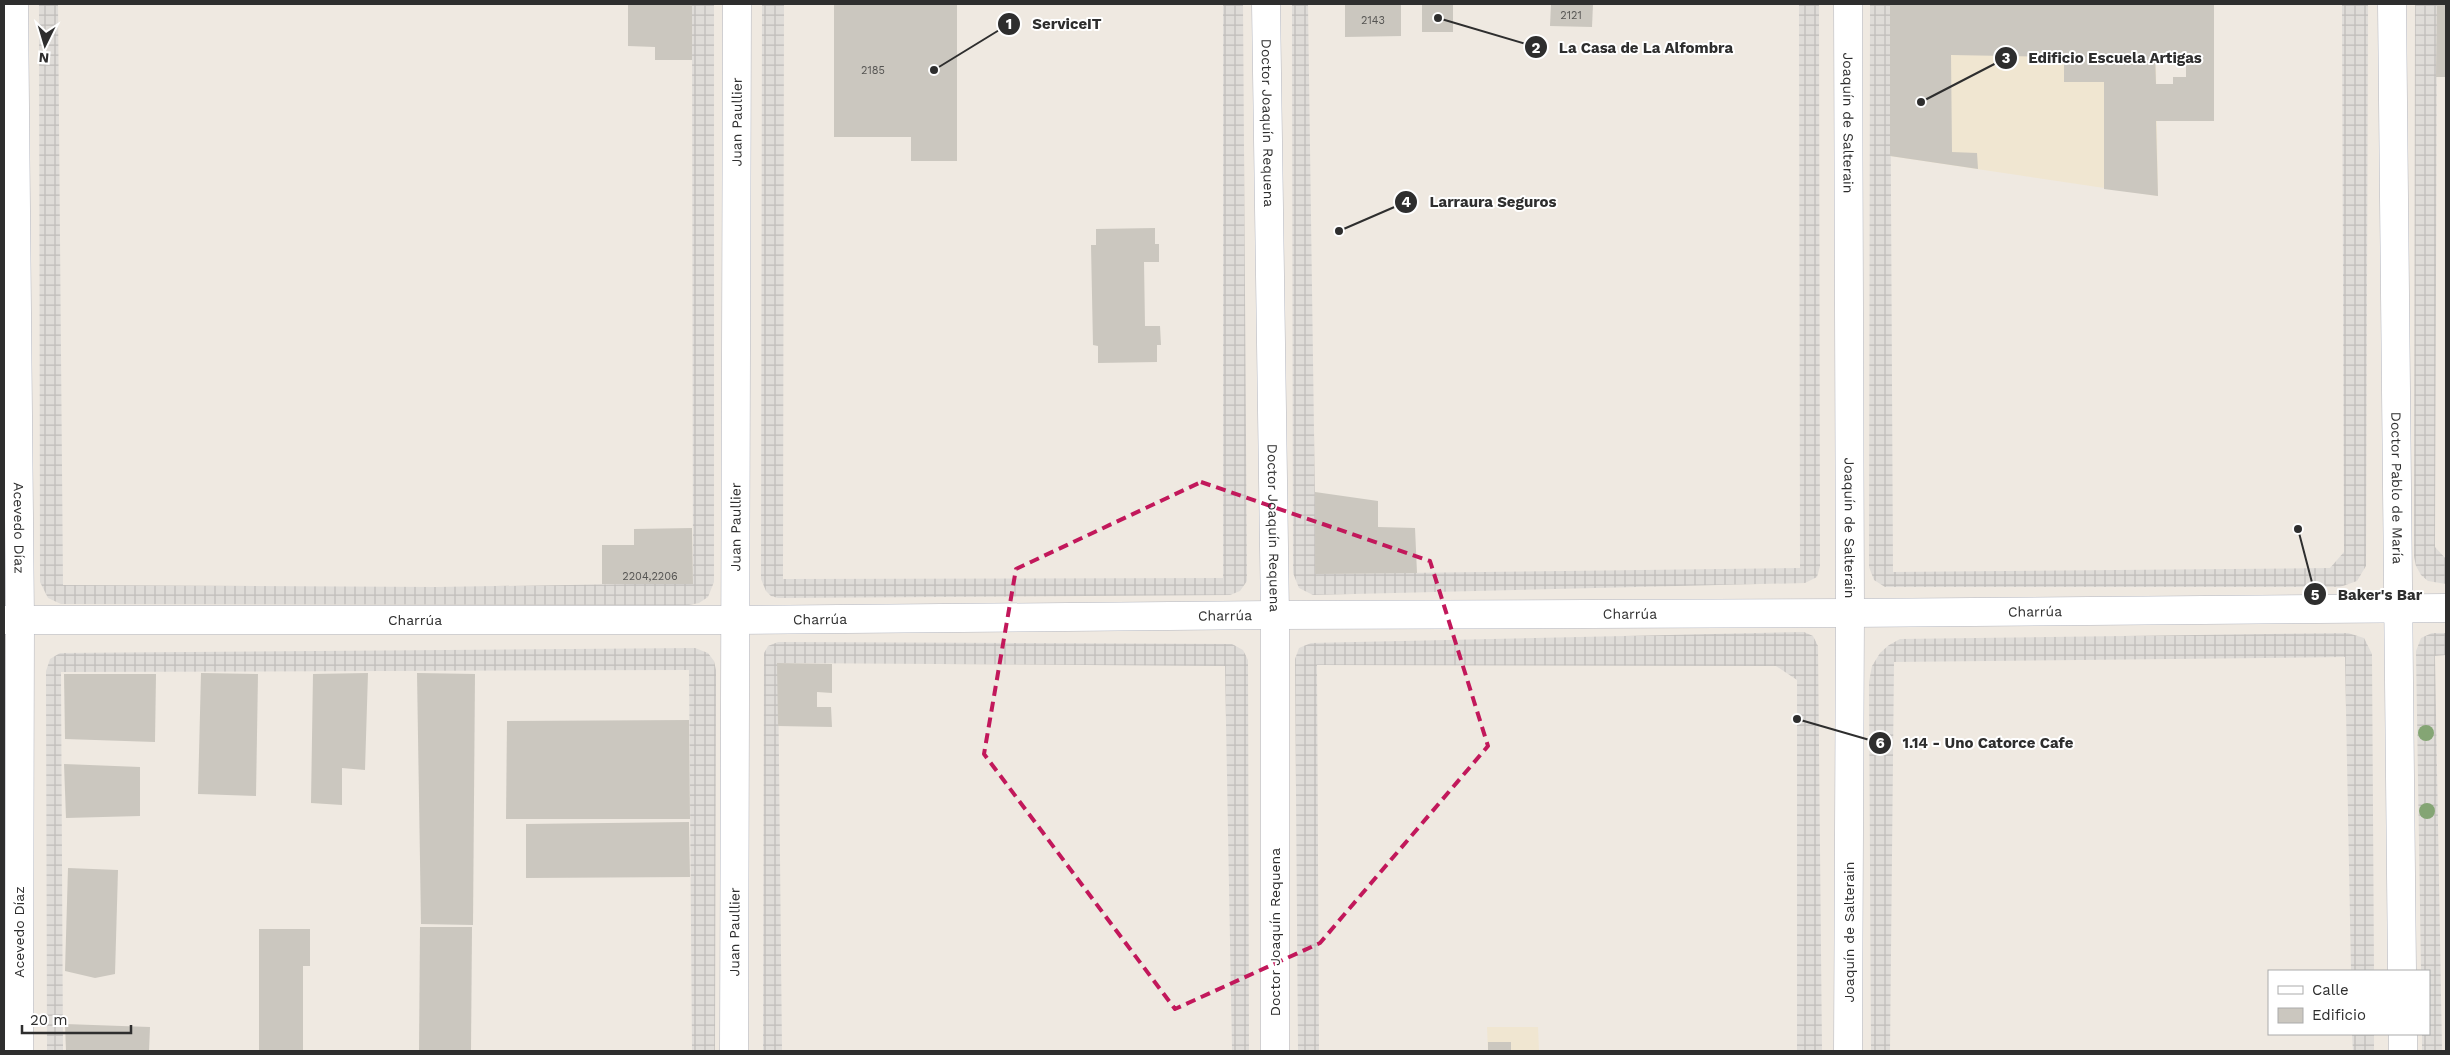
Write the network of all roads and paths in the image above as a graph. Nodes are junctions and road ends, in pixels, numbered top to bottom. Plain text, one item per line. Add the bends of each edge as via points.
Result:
1 (14, 4) edge
2 (737, 4) edge
3 (1266, 4) edge
4 (1848, 4) edge
5 (2392, 4) edge
6 (2397, 608) junction
7 (2446, 608) edge
8 (1850, 613) junction
9 (1275, 615) junction
10 (12, 620) edge
11 (734, 620) junction
12 (2402, 970) edge
13 (2403, 1035) edge
14 (19, 1051) edge
15 (734, 1051) edge
16 (1275, 1051) edge
17 (1848, 1051) edge
18 (2403, 1051) edge

1 - 10 street, Acevedo Díaz
2 - 11 street, Juan Paullier
3 - 9 street, Doctor Joaquín Requena
4 - 8 street, Joaquín de Salterain
5 - 6 street, Doctor Pablo de María
6 - 7 street, Charrúa
6 - 8 street, Charrúa
6 - 12 street, Doctor Pablo de María
8 - 9 street, Charrúa
8 - 17 street, Joaquín de Salterain
9 - 11 street, Charrúa
9 - 16 street, Doctor Joaquín Requena
10 - 11 street, Charrúa
10 - 14 street, Acevedo Díaz
11 - 15 street, Juan Paullier
13 - 18 street

